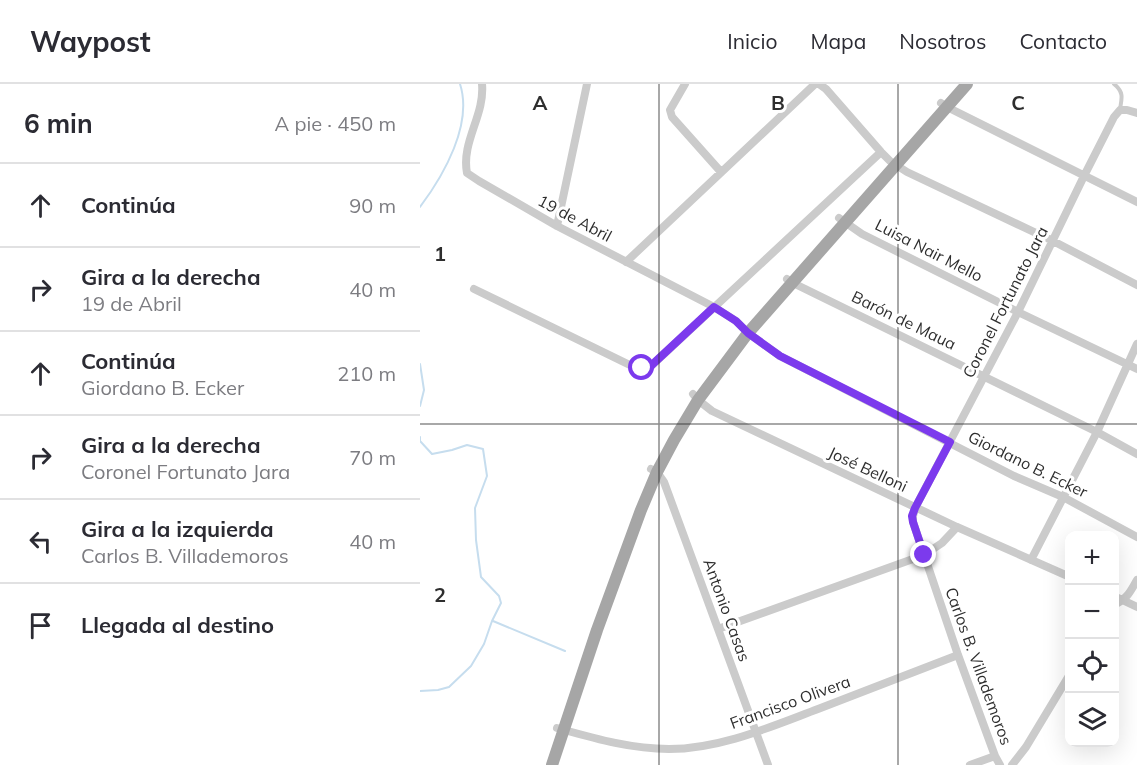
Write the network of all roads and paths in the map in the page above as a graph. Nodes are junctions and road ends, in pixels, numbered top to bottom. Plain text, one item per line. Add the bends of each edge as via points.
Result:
1 (482, 84) edge
2 (587, 84) edge
3 (685, 84) edge
4 (817, 84) edge
5 (958, 84) edge
6 (968, 84) edge
7 (1114, 84) edge
8 (944, 105) junction
9 (1120, 110) junction
10 (1137, 113) edge
11 (889, 159) junction
12 (721, 172) junction
13 (1084, 176) junction
14 (1137, 202) edge
15 (843, 220) junction
16 (557, 226) junction
17 (1053, 241) junction
18 (626, 262) junction
19 (790, 281) junction
20 (1137, 285) edge
21 (474, 289) dead end
22 (714, 307) junction
23 (1018, 312) junction
24 (746, 331) junction
25 (1137, 344) edge
26 (1128, 364) junction
27 (1137, 369) edge
28 (984, 377) junction
29 (695, 397) junction
30 (1097, 432) junction
31 (950, 442) junction
32 (1137, 454) edge
33 (654, 471) junction
34 (1062, 497) junction
35 (915, 508) junction
36 (957, 527) junction
37 (1137, 537) edge
38 (924, 555) junction
39 (1031, 560) junction
40 (1065, 575) edge
41 (1137, 580) edge
42 (1119, 598) edge
43 (1124, 600) junction
44 (1119, 602) edge
45 (1137, 607) edge
46 (718, 629) junction
47 (958, 655) junction
48 (1065, 682) edge
49 (560, 729) junction
50 (756, 732) junction
51 (995, 756) junction
52 (545, 765) edge
53 (552, 765) edge
54 (768, 765) edge
55 (970, 765) edge
56 (1000, 765) edge
57 (1012, 765) edge

1 - 16 street, 19 de Abril via 465,163 467,173
2 - 16 street
3 - 12 street via 670,110 672,117
4 - 11 street via 826,89
4 - 12 street
5 - 8 main road
6 - 8 main road
7 - 9 lane via 1122,95
8 - 11 main road
8 - 13 street
9 - 10 street
9 - 13 street, Coronel Fortunato Jara
11 - 15 main road
11 - 17 street via 907,172
11 - 22 street
12 - 18 street
13 - 14 street
13 - 17 street, Coronel Fortunato Jara
15 - 19 main road
15 - 23 street, Luisa Nair Mello via 862,234
16 - 18 street, 19 de Abril
17 - 20 street
17 - 23 street, Coronel Fortunato Jara
18 - 22 street, 19 de Abril
19 - 24 main road
19 - 28 street, Barón de Maua
21 - 22 street via 636,368 650,367
22 - 24 street, 19 de Abril
23 - 26 street, Luisa Nair Mello
23 - 28 street, Coronel Fortunato Jara
24 - 29 main road
24 - 31 street, Giordano B. Ecker via 780,356
25 - 26 street
26 - 27 street, Luisa Nair Mello
26 - 30 street
28 - 30 street, Barón de Maua
28 - 31 street, Coronel Fortunato Jara
29 - 33 main road
29 - 35 street, José Belloni via 712,411
30 - 32 street, Barón de Maua
30 - 34 street
31 - 34 street, Giordano B. Ecker
31 - 35 street, Coronel Fortunato Jara
33 - 46 street, Antonio Casas via 664,483
33 - 49 main road
34 - 37 street, Giordano B. Ecker
34 - 39 street
35 - 36 street, José Belloni
35 - 38 street, Carlos B. Villademoros via 913,522
36 - 38 street
36 - 39 street, José Belloni
38 - 46 street
38 - 47 street, Carlos B. Villademoros
39 - 40 street, José Belloni
41 - 43 street
42 - 43 street
43 - 44 street
43 - 45 street
46 - 50 street, Antonio Casas
47 - 50 street, Francisco Olivera
47 - 51 street, Carlos B. Villademoros
48 - 57 street
49 - 50 street, Francisco Olivera via 631,746 670,749 717,743
49 - 52 main road
49 - 53 main road
50 - 54 street, Antonio Casas
51 - 55 street
51 - 56 street, Carlos B. Villademoros

